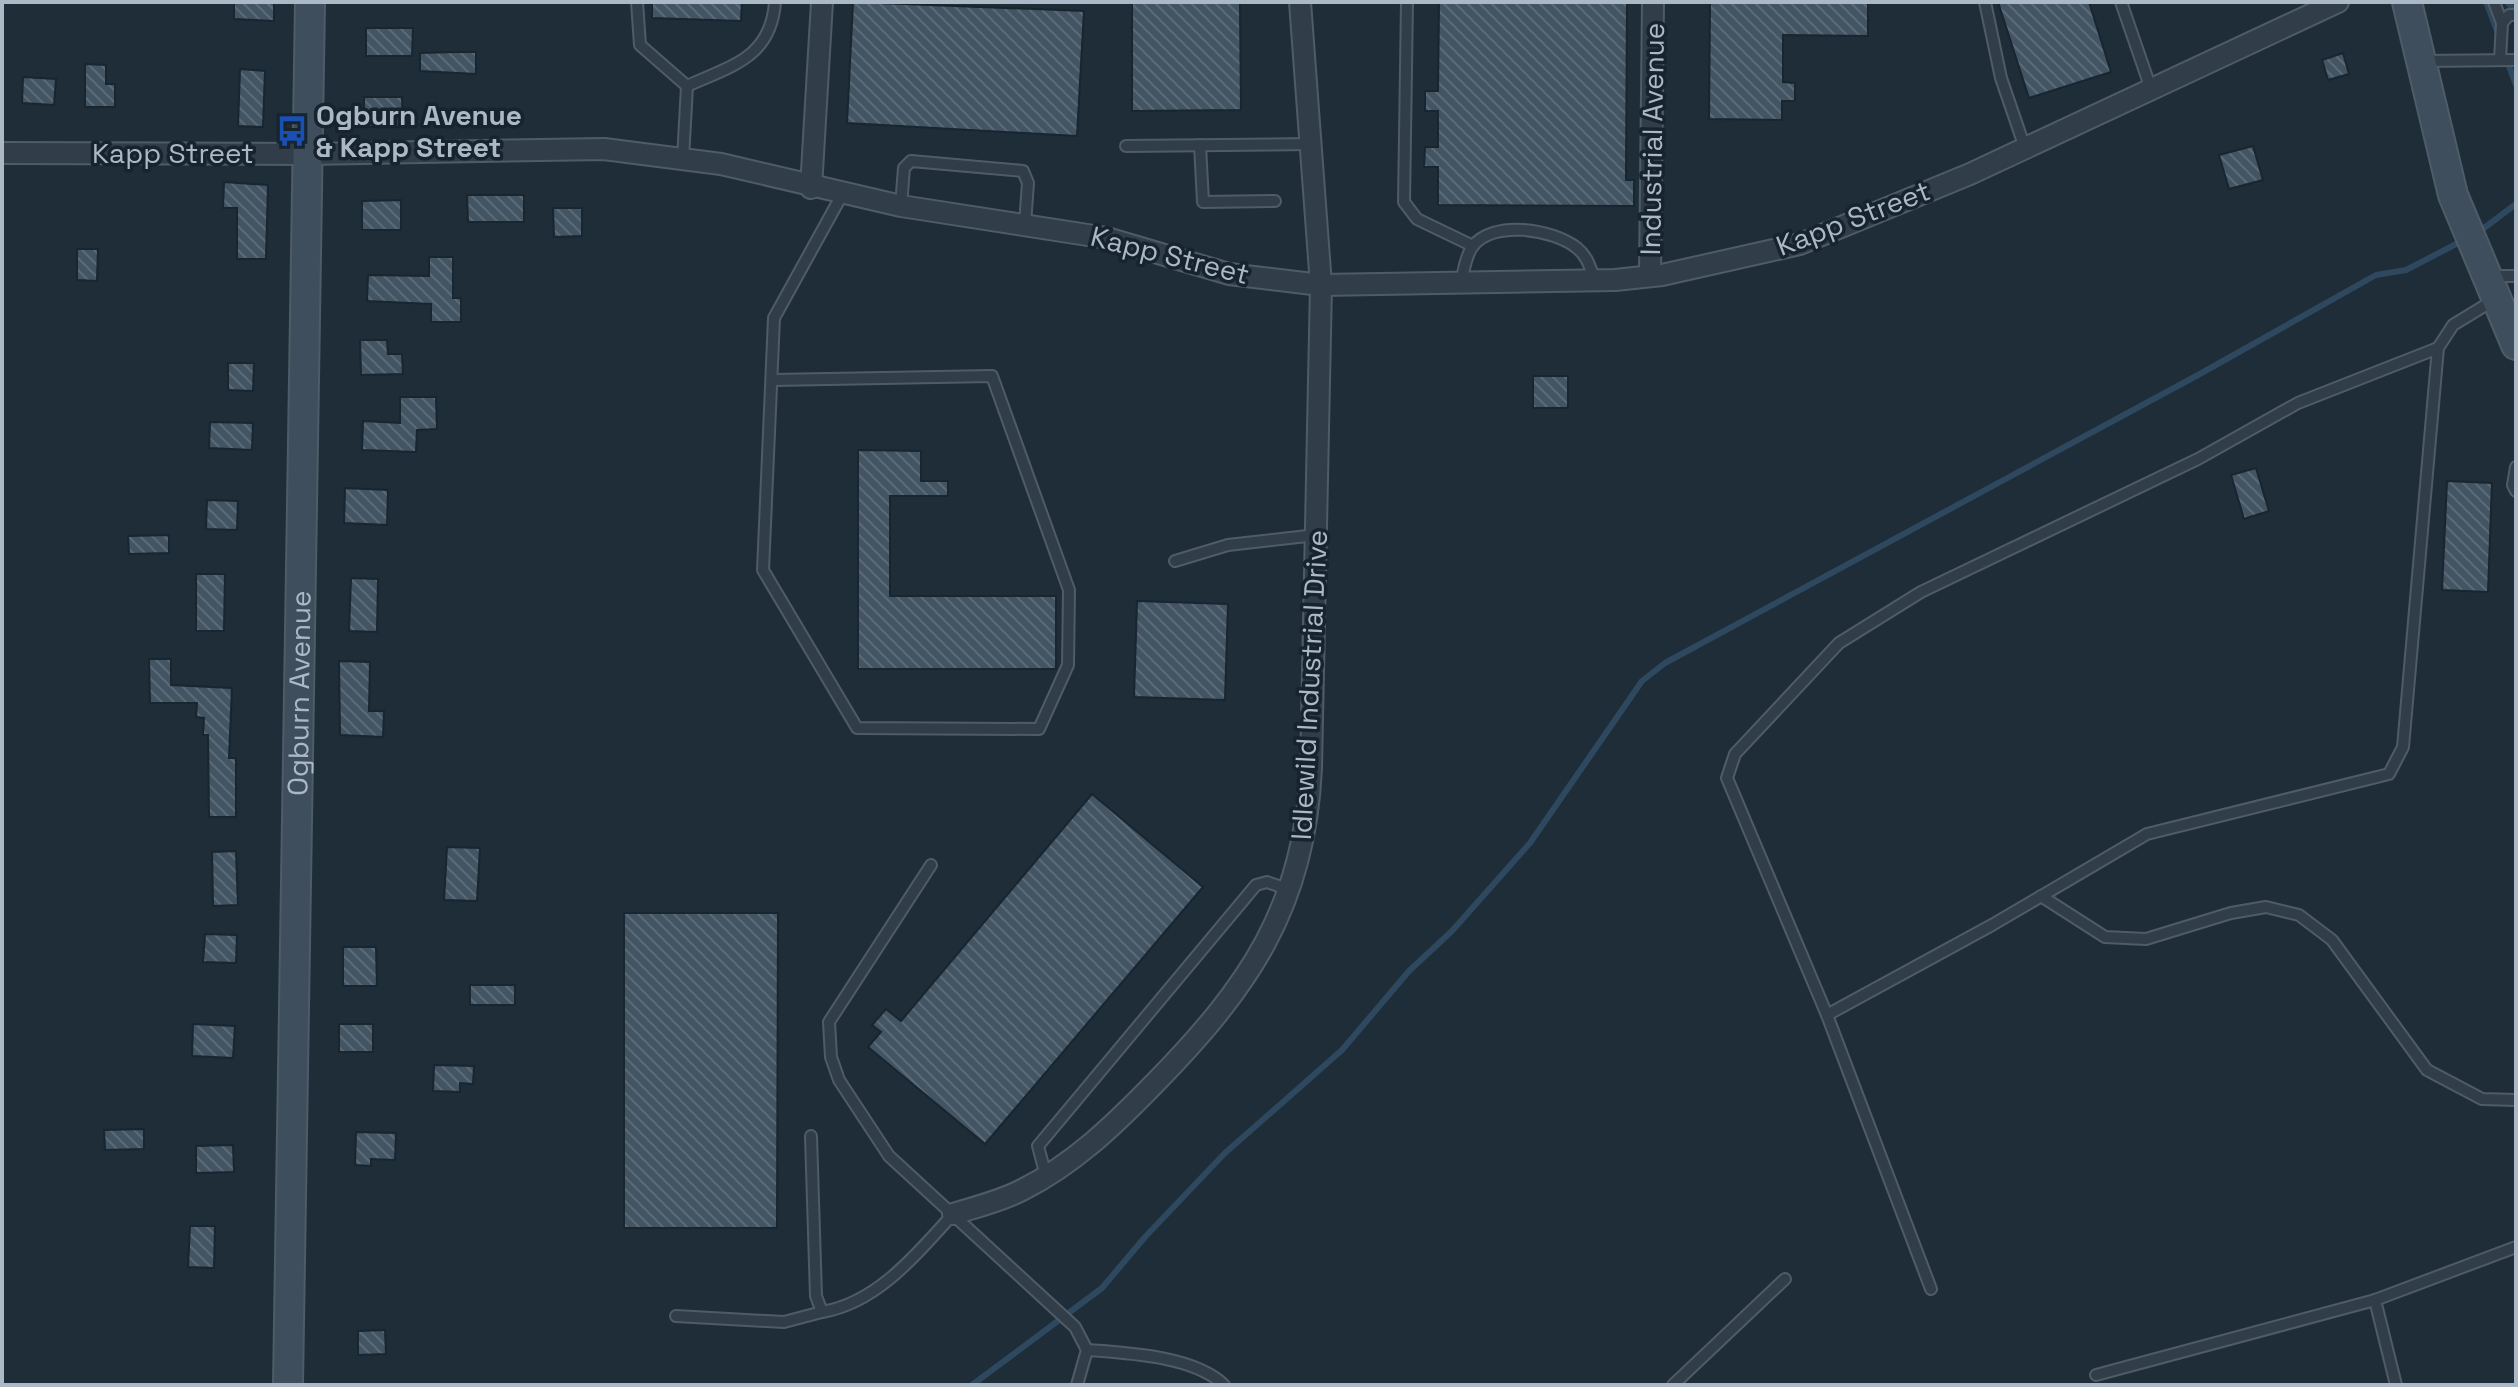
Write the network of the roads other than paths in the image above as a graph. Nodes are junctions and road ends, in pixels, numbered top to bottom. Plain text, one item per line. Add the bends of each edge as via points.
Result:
1 (310, 2) edge
2 (637, 2) edge
3 (775, 2) edge
4 (822, 2) edge
5 (1300, 2) edge
6 (1407, 2) edge
7 (1653, 2) edge
8 (1985, 2) edge
9 (2121, 2) edge
10 (2338, 2) edge
11 (2407, 2) edge
12 (2494, 2) edge
13 (2516, 15) edge
14 (2502, 23) junction
15 (2500, 60) junction
16 (2516, 60) edge
17 (2421, 61) junction
18 (687, 86) junction
19 (2151, 89) junction
20 (1311, 144) junction
21 (1200, 145) junction
22 (1126, 146) dead end
23 (2025, 148) junction
24 (2, 153) edge
25 (307, 154) junction
26 (683, 159) junction
27 (811, 188) junction
28 (843, 193) junction
29 (1275, 201) dead end
30 (901, 206) junction
31 (1025, 224) junction
32 (1473, 246) junction
33 (1650, 276) junction
34 (2516, 276) edge
35 (1595, 280) junction
36 (1461, 283) junction
37 (1321, 285) junction
38 (2491, 287) junction
39 (2516, 345) edge
40 (2438, 348) junction
41 (773, 380) junction
42 (2516, 467) edge
43 (2516, 491) edge
44 (1316, 535) junction
45 (1175, 561) dead end
46 (931, 865) dead end
47 (1290, 890) junction
48 (2041, 896) junction
49 (1827, 1015) junction
50 (2516, 1100) edge
51 (811, 1136) dead end
52 (1046, 1176) junction
53 (953, 1214) junction
54 (2516, 1247) edge
55 (1785, 1279) dead end
56 (1931, 1289) dead end
57 (2375, 1300) junction
58 (822, 1312) junction
59 (676, 1316) dead end
60 (1087, 1350) junction
61 (2096, 1375) dead end
62 (288, 1385) edge
63 (1077, 1385) edge
64 (1224, 1385) edge
65 (1673, 1385) edge
66 (2396, 1385) edge

1 - 25 street, Ogburn Avenue
2 - 18 lane via 640,45
3 - 18 lane via 774,18 753,55
4 - 27 street
5 - 20 street, Idlewild Industrial Drive
6 - 32 lane via 1404,202 1417,219
7 - 33 street, Industrial Avenue
8 - 23 lane via 2001,78
9 - 19 lane
10 - 19 street, Kapp Street
11 - 17 street
12 - 14 lane
13 - 14 lane
14 - 15 lane
15 - 16 lane
15 - 17 lane
17 - 38 street via 2453,195
18 - 26 lane
19 - 23 street, Kapp Street
20 - 21 lane
20 - 37 street, Idlewild Industrial Drive
21 - 22 lane
21 - 29 lane via 1203,202
23 - 33 street, Kapp Street via 1800,244
24 - 25 street, Kapp Street
25 - 26 street, Kapp Street via 604,149
25 - 62 street, Ogburn Avenue
26 - 27 street, Kapp Street
27 - 28 street, Kapp Street
28 - 30 street, Kapp Street
28 - 41 lane via 774,318
30 - 31 street, Kapp Street
30 - 31 lane via 904,168 911,161 1023,171 1028,183
31 - 37 street, Kapp Street via 1107,238 1229,274
32 - 35 lane via 1498,231 1542,233 1577,248
32 - 36 lane
33 - 35 street, Kapp Street
34 - 38 lane
35 - 36 street, Kapp Street
36 - 37 street, Kapp Street
37 - 44 street, Idlewild Industrial Drive
38 - 39 street
38 - 40 lane
40 - 48 lane via 2403,747 2389,774 2147,834
40 - 49 lane via 2298,403 2198,459 1921,592 1839,643 1778,707 1735,754 1727,778
41 - 41 lane via 763,570 857,728 1039,729 1068,665 1069,590 992,376
42 - 43 lane
44 - 45 lane via 1228,545
44 - 47 street, Idlewild Industrial Drive via 1309,813
46 - 53 lane via 829,1022 831,1057 839,1080 889,1156
47 - 52 street, Idlewild Industrial Drive via 1255,963 1195,1042 1109,1129
47 - 52 lane via 1267,882 1256,885 1038,1146
48 - 49 lane
48 - 50 lane via 2105,937 2146,939 2266,907 2299,915 2332,940 2427,1070 2482,1099
49 - 56 lane
51 - 58 lane via 816,1296
52 - 53 street, Idlewild Industrial Drive via 1019,1192
53 - 58 lane via 898,1274 841,1309
53 - 60 lane via 1075,1327
54 - 57 lane
55 - 65 lane
57 - 61 lane
57 - 66 lane
58 - 59 lane via 784,1322
60 - 63 lane
60 - 64 lane via 1150,1355 1215,1376

